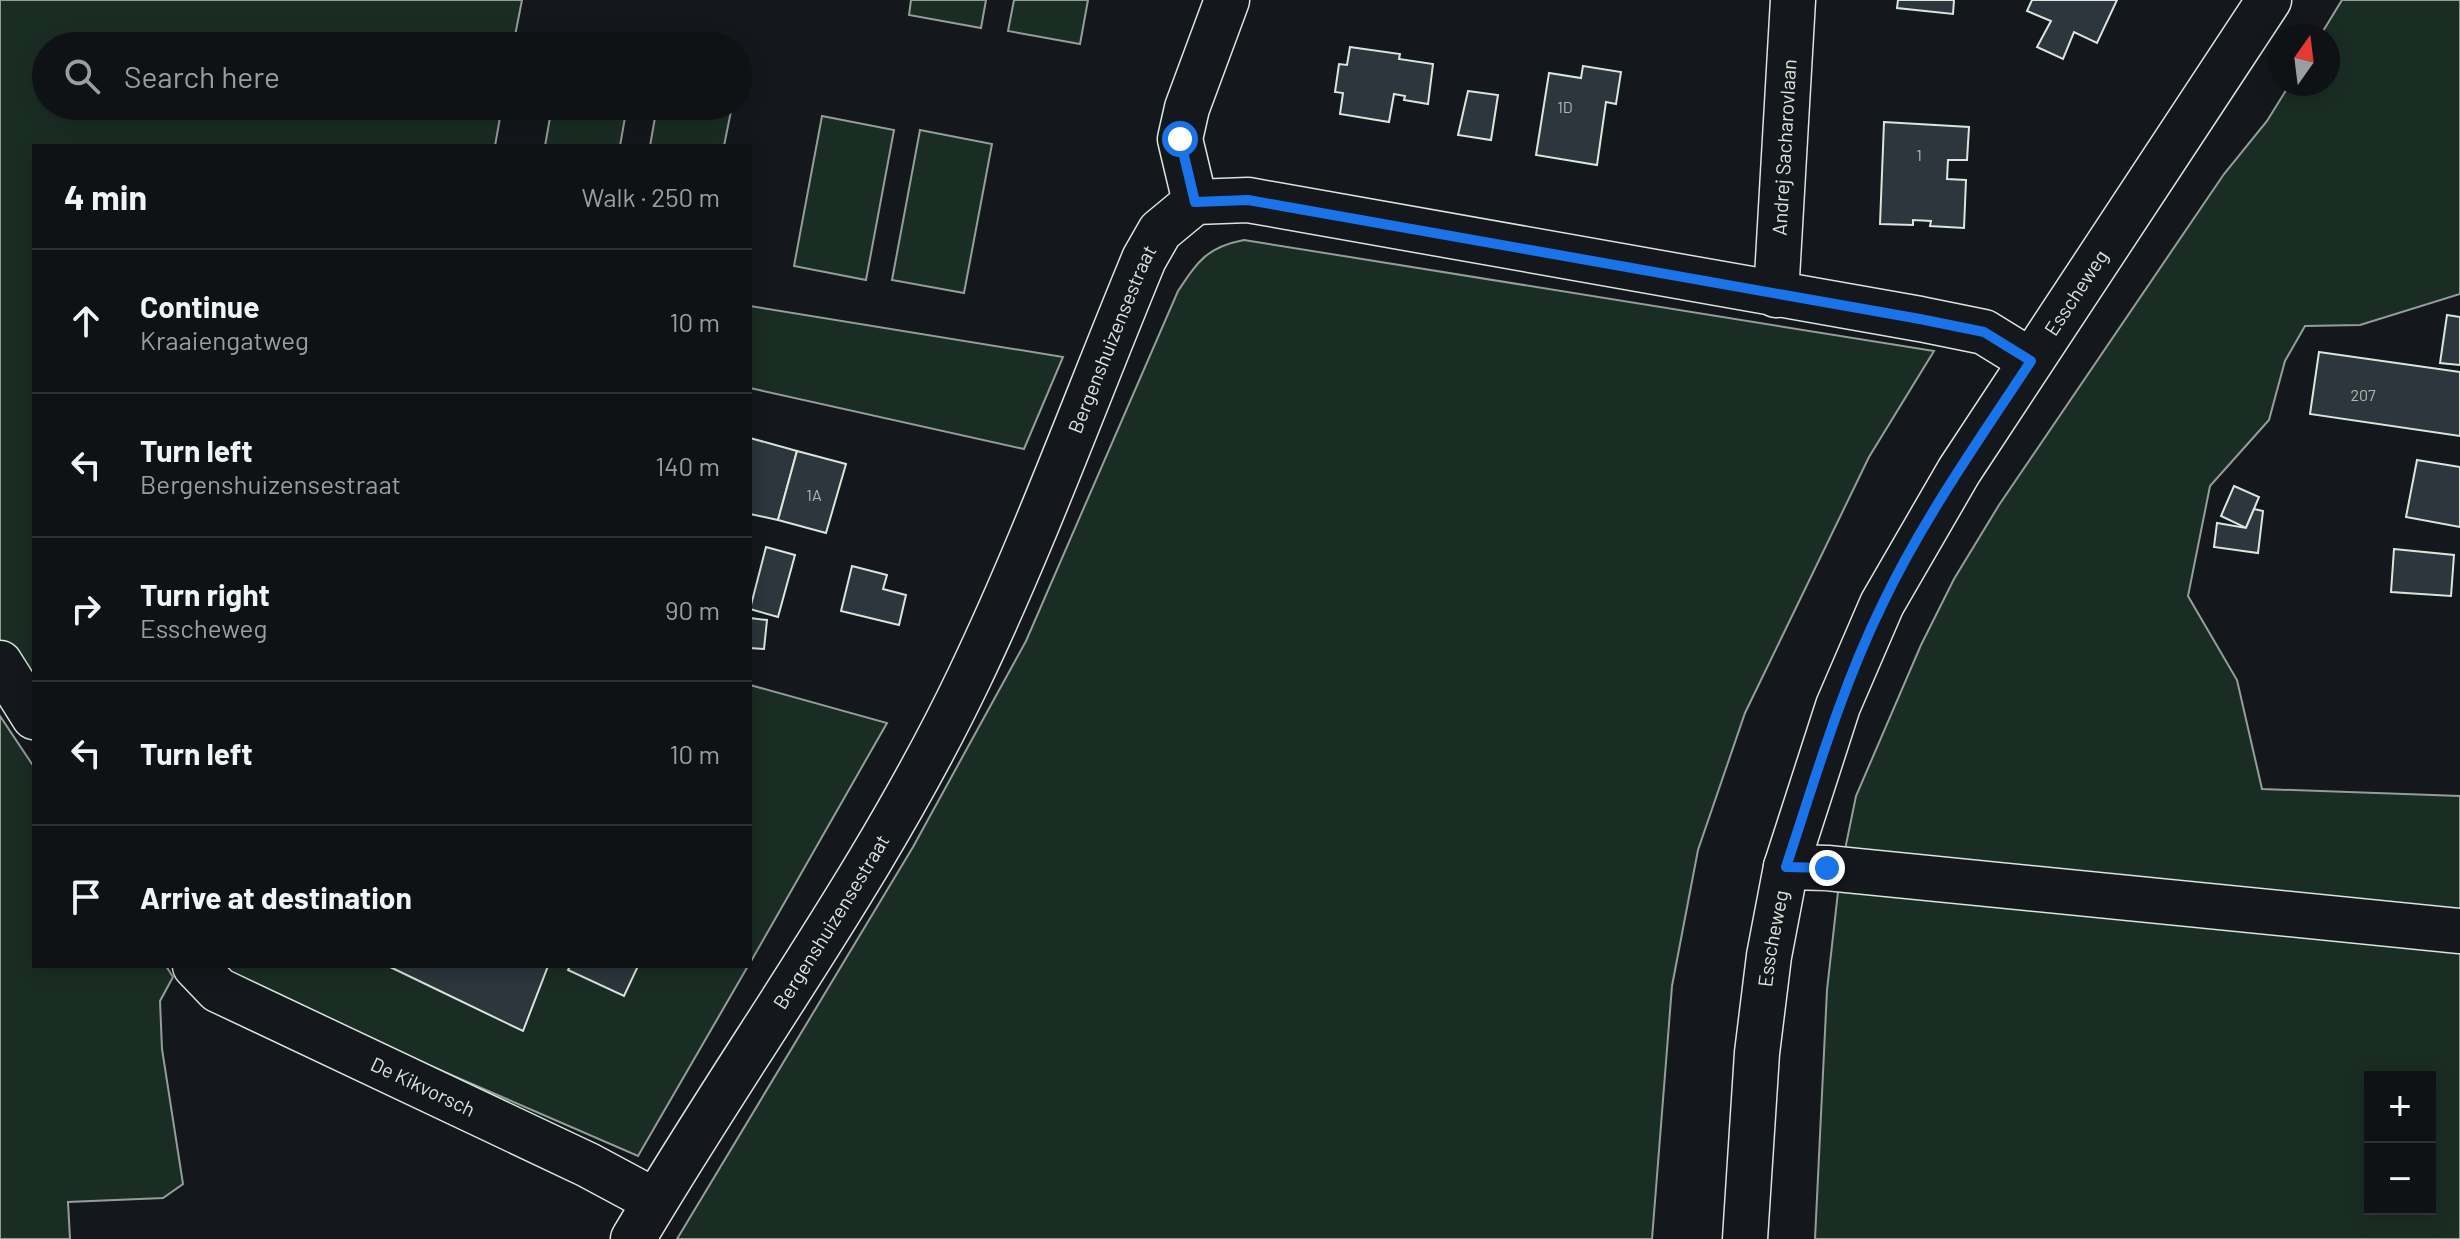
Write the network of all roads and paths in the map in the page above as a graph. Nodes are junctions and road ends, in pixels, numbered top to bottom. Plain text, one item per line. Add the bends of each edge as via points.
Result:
1 (1227, 0) edge
2 (1793, 0) edge
3 (2269, 0) edge
4 (1195, 202) junction
5 (1776, 295) junction
6 (2031, 361) junction
7 (0, 663) edge
8 (32, 714) edge
9 (1786, 867) junction
10 (2460, 931) edge
11 (197, 968) edge
12 (655, 1201) junction
13 (633, 1239) edge
14 (1745, 1239) edge

1 - 4 street via 1180,139
2 - 5 street, Andrej Sacharovlaan
3 - 6 street, Esscheweg
4 - 5 street via 1248,200
4 - 12 street, Bergenshuizensestraat via 1160,231 1144,259 1063,462 961,693 881,842
5 - 6 street via 1984,332
6 - 9 street, Esscheweg via 1882,604 1838,706
7 - 8 street
9 - 10 street
9 - 14 street, Esscheweg via 1757,1053
11 - 12 street, De Kikvorsch via 218,990
12 - 13 street, Bergenshuizensestraat

